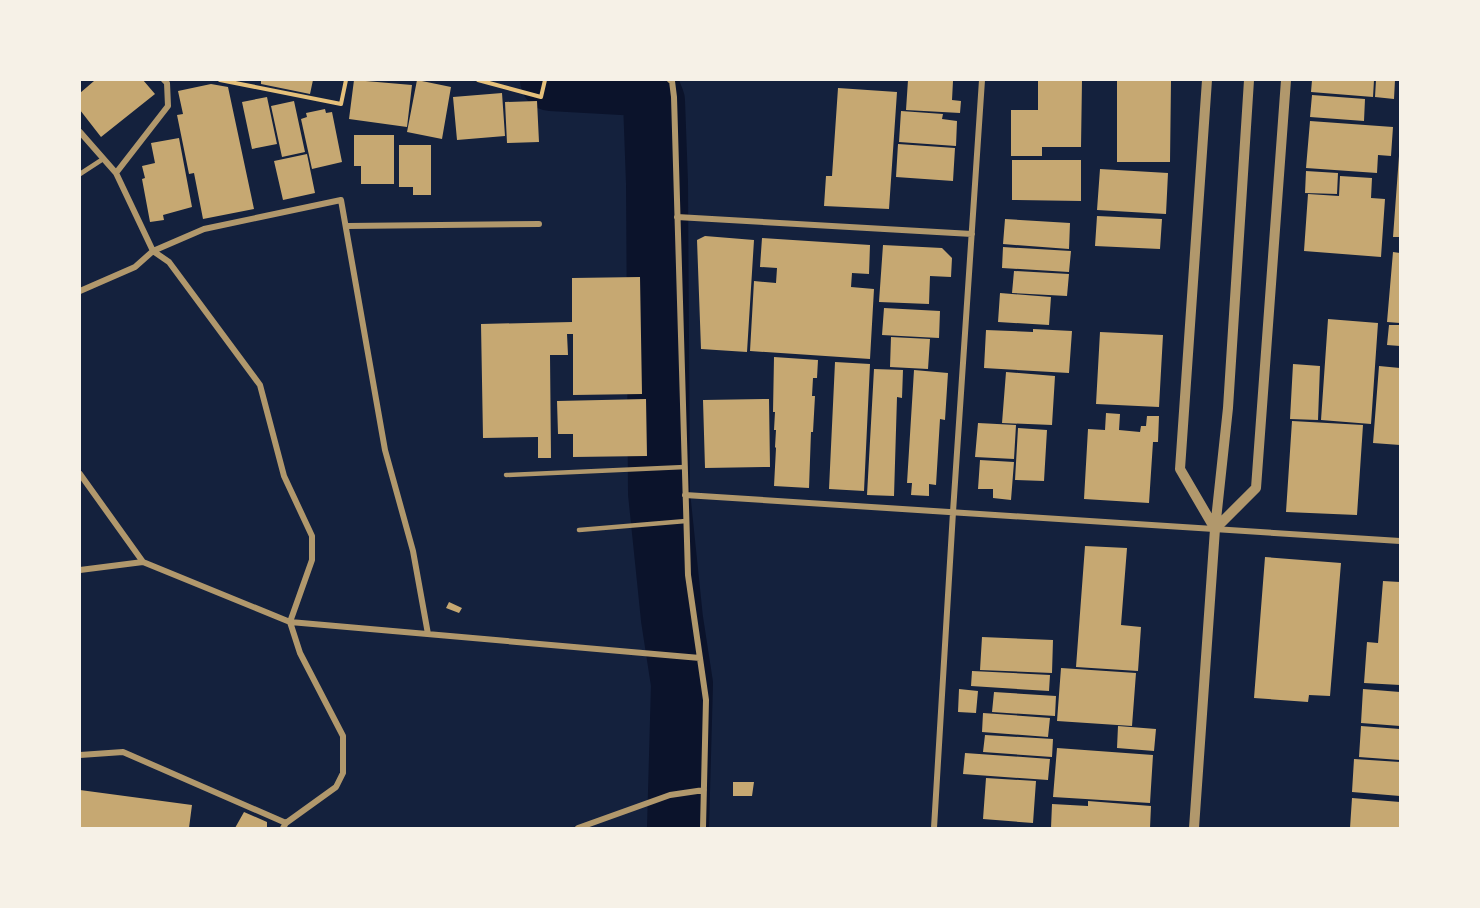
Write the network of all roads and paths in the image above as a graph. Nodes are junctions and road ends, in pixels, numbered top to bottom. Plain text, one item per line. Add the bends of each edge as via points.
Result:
1 (164, 80) edge
2 (220, 80) edge
3 (346, 80) edge
4 (478, 80) edge
5 (545, 80) edge
6 (670, 80) edge
7 (982, 80) edge
8 (1207, 80) edge
9 (1250, 80) edge
10 (1286, 80) edge
11 (80, 132) edge
12 (103, 159) junction
13 (116, 173) junction
14 (80, 174) edge
15 (677, 218) junction
16 (539, 224) dead end
17 (347, 226) junction
18 (972, 234) junction
19 (153, 251) junction
20 (80, 291) edge
21 (685, 467) junction
22 (80, 474) edge
23 (506, 475) dead end
24 (685, 495) junction
25 (953, 512) junction
26 (686, 520) junction
27 (1215, 528) junction
28 (579, 530) dead end
29 (1401, 541) edge
30 (143, 562) junction
31 (80, 570) edge
32 (290, 622) junction
33 (428, 634) junction
34 (696, 657) junction
35 (80, 754) edge
36 (704, 790) junction
37 (285, 826) edge
38 (578, 828) edge
39 (703, 828) edge
40 (934, 828) edge
41 (1194, 828) edge

1 - 13 street via 168,106
2 - 3 path via 340,104
4 - 5 path via 541,97
6 - 15 street via 675,97
7 - 18 street
8 - 27 street via 1180,469
9 - 27 street via 1228,408
10 - 27 street via 1256,488
11 - 12 street
12 - 13 street
12 - 14 lane
13 - 19 street
15 - 18 street
15 - 21 street
16 - 17 street
17 - 19 street via 340,200 204,229
17 - 33 street via 385,450 414,551
18 - 25 street
19 - 20 street via 135,267
19 - 32 street via 169,262 260,385 284,476 312,536 312,560
21 - 23 lane
21 - 24 street
22 - 30 street
24 - 25 street
24 - 26 street
25 - 27 street
25 - 40 street
26 - 28 lane
26 - 34 street
27 - 29 street
27 - 41 street
30 - 31 street
30 - 32 street
32 - 33 street
32 - 37 street via 300,653 343,736 343,773 336,787
33 - 34 street
34 - 36 street via 706,700
35 - 37 street via 123,752
36 - 38 street via 670,795
36 - 39 street

